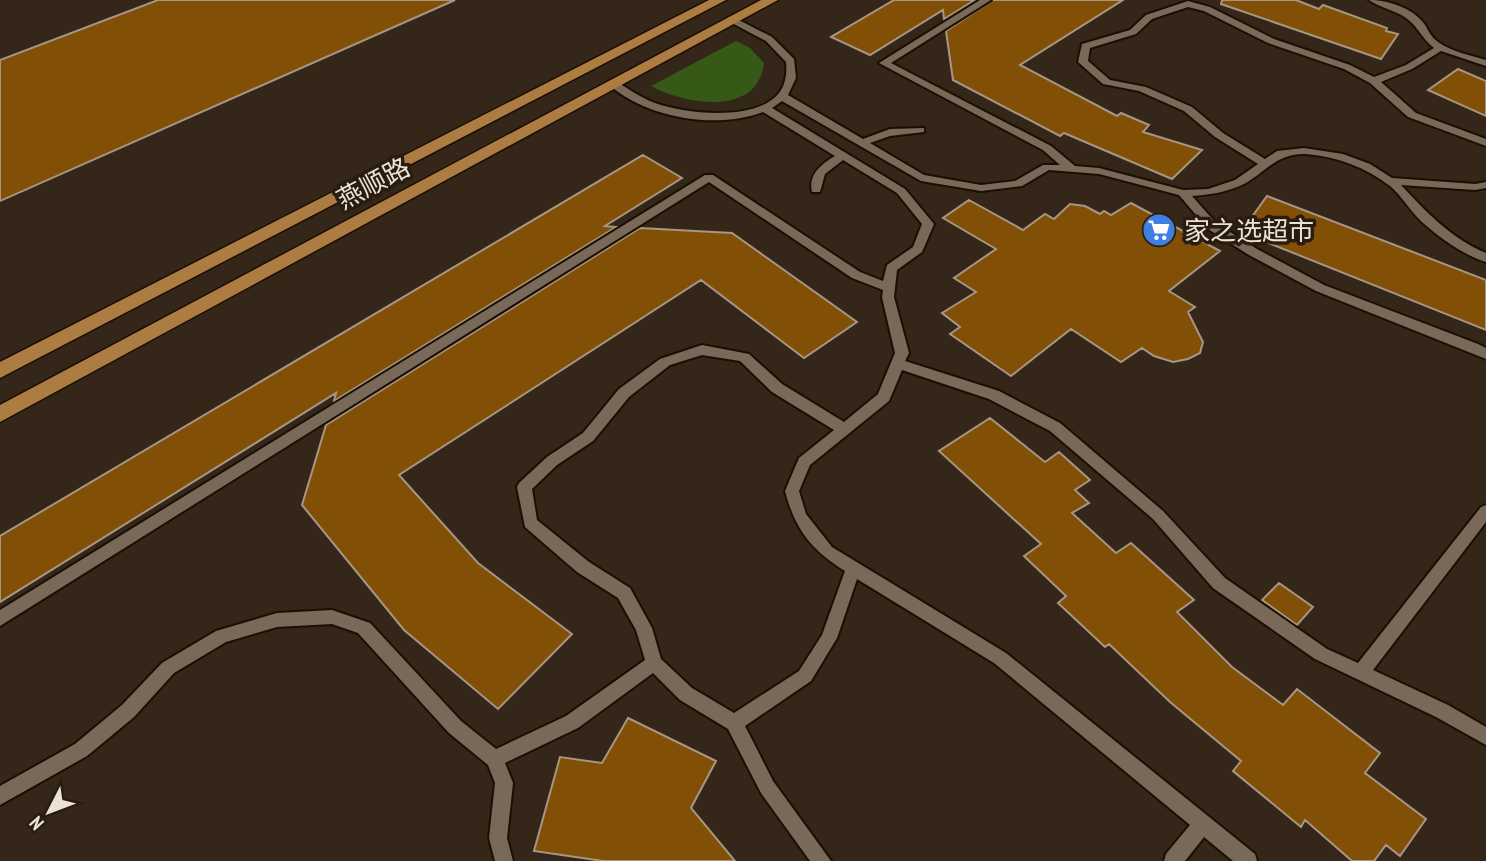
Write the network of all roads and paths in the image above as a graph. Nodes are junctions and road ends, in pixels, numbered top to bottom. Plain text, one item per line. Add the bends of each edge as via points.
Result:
1 (719, 0) edge
2 (771, 0) edge
3 (986, 0) edge
4 (1374, 0) edge
5 (733, 20) junction
6 (1440, 48) junction
7 (1486, 63) edge
8 (1374, 81) junction
9 (613, 84) junction
10 (782, 96) junction
11 (764, 108) junction
12 (920, 130) dead end
13 (863, 143) junction
14 (1486, 143) edge
15 (842, 156) junction
16 (1265, 164) junction
17 (1072, 169) junction
18 (921, 178) junction
19 (1389, 181) junction
20 (1486, 185) edge
21 (816, 190) dead end
22 (901, 191) junction
23 (1183, 193) junction
24 (1486, 258) edge
25 (889, 288) junction
26 (1486, 354) edge
27 (898, 364) junction
28 (0, 371) edge
29 (0, 414) edge
30 (846, 430) junction
31 (1486, 511) edge
32 (853, 569) junction
33 (0, 619) edge
34 (654, 663) junction
35 (1360, 672) junction
36 (734, 723) junction
37 (1486, 737) edge
38 (494, 759) junction
39 (0, 796) edge
40 (1203, 824) junction
41 (503, 861) edge
42 (822, 861) edge
43 (1172, 861) edge
44 (1248, 861) edge

1 - 28 main road, 燕顺路
2 - 5 main road, 燕顺路
3 - 17 lane via 884,63 1047,148
4 - 6 lane via 1406,13
5 - 9 main road, 燕顺路
5 - 10 lane via 769,39 791,61 791,79
6 - 7 lane
6 - 8 lane
8 - 14 lane via 1412,115
8 - 16 lane via 1188,4 1149,17 1133,32 1085,46 1083,62 1107,82 1170,99
9 - 11 lane via 652,105 693,116 737,115
9 - 29 main road, 燕顺路
10 - 11 lane
10 - 13 lane
11 - 15 lane
12 - 13 lane via 898,130
13 - 18 lane
15 - 21 lane via 825,166 816,178
15 - 22 lane
16 - 19 lane via 1281,153 1304,151 1339,156
16 - 23 lane via 1239,182 1209,192
17 - 18 lane via 1047,167 1018,184 981,188
17 - 23 lane via 1099,171
18 - 22 lane
19 - 20 lane
19 - 24 lane via 1426,219
22 - 25 lane via 928,224 918,249 891,268
23 - 26 lane via 1212,226 1320,288
25 - 27 lane via 902,353
25 - 33 lane via 856,275 709,177
27 - 30 lane via 884,397
27 - 35 lane via 994,395 1055,427 1158,515 1219,583 1321,654
30 - 32 lane via 804,462 792,491 799,516 827,552
30 - 34 lane via 777,388 744,357 702,349 665,362 624,393 589,437 552,461 524,487 530,523 583,567 624,593 644,628
31 - 35 lane
32 - 36 lane via 829,638 805,676
32 - 40 lane via 1000,658
34 - 36 lane via 686,694
34 - 38 lane via 572,722
35 - 37 lane
36 - 42 lane via 767,788
38 - 39 lane via 455,727 364,628 332,617 277,620 222,636 168,668 128,711 81,750
38 - 41 lane via 504,783 499,838
40 - 43 lane
40 - 44 lane

